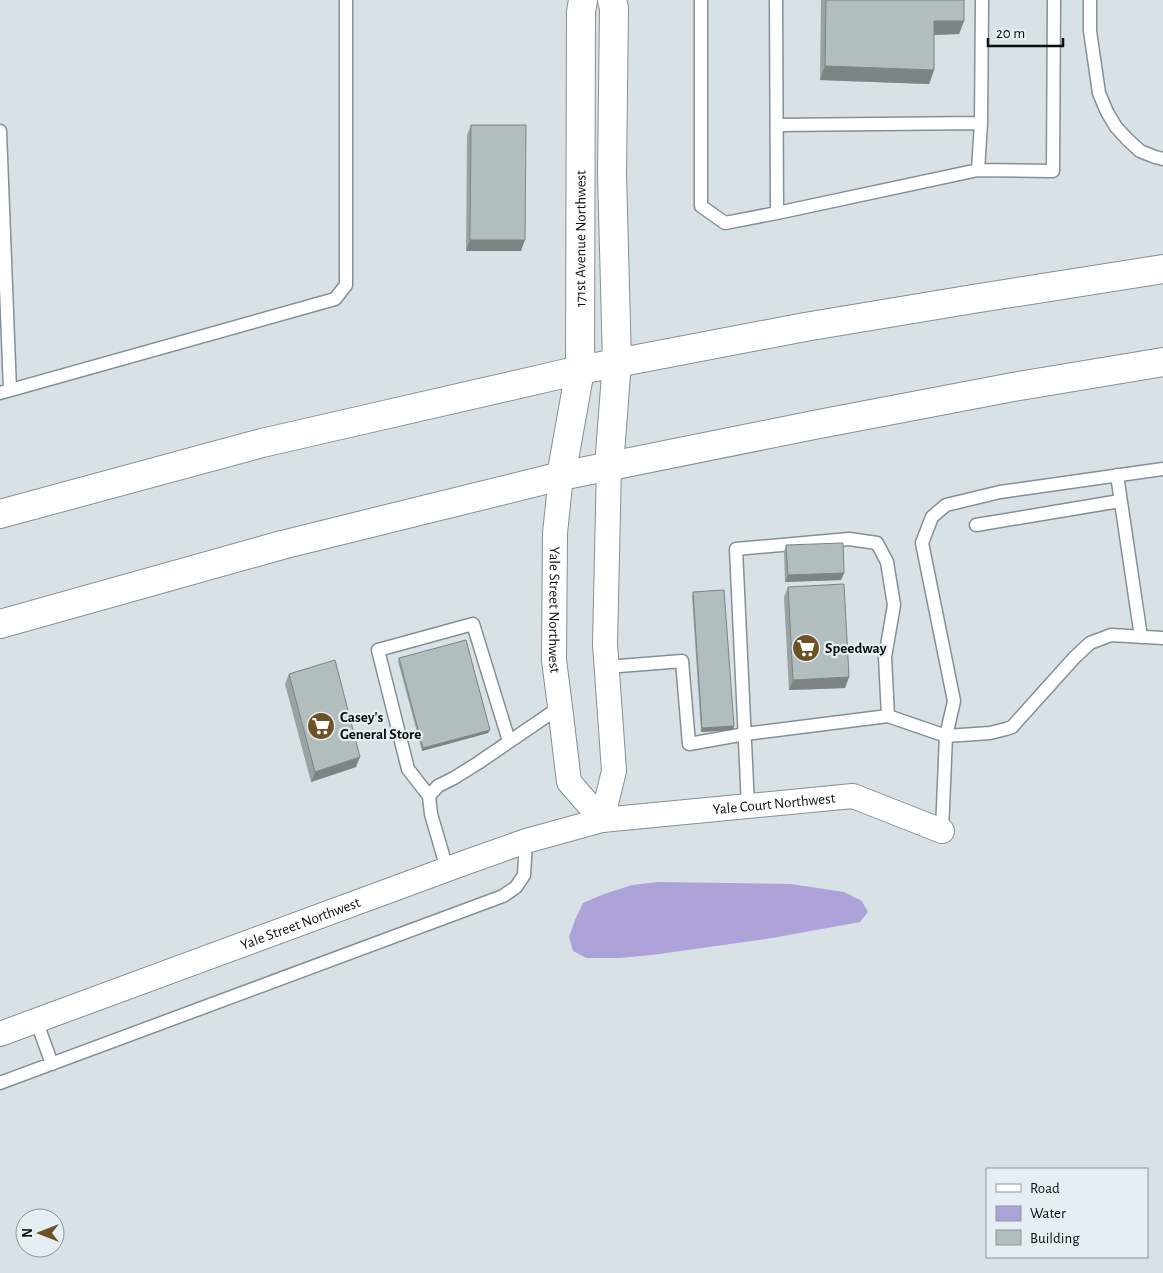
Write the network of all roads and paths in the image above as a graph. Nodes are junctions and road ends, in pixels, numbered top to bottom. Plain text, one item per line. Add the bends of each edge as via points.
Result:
1 (346, 0) edge
2 (583, 0) edge
3 (612, 0) edge
4 (701, 0) edge
5 (776, 0) edge
6 (982, 0) edge
7 (1054, 0) edge
8 (1090, 0) edge
9 (981, 123) junction
10 (777, 124) junction
11 (0, 131) edge
12 (1163, 159) edge
13 (978, 170) junction
14 (777, 213) junction
15 (1163, 269) edge
16 (617, 362) junction
17 (1163, 362) edge
18 (580, 370) junction
19 (5, 392) edge
20 (609, 466) junction
21 (1163, 469) edge
22 (1117, 475) junction
23 (561, 476) junction
24 (1120, 501) junction
25 (0, 514) edge
26 (976, 524) dead end
27 (0, 624) edge
28 (1141, 637) junction
29 (1163, 638) edge
30 (607, 667) junction
31 (560, 708) junction
32 (888, 716) junction
33 (745, 734) junction
34 (946, 736) junction
35 (509, 741) junction
36 (429, 796) junction
37 (748, 806) junction
38 (602, 820) junction
39 (942, 831) joint
40 (526, 841) junction
41 (447, 869) junction
42 (36, 1020) junction
43 (0, 1034) edge
44 (52, 1064) junction
45 (0, 1083) edge

1 - 19 lane via 346,285 335,299
2 - 18 main road, 171st Avenue Northwest
3 - 16 main road
4 - 14 lane via 701,206 725,223
5 - 10 lane
6 - 9 lane
7 - 13 lane via 1053,171
8 - 12 lane via 1090,31 1099,93 1104,106 1116,127 1140,151
9 - 10 lane
9 - 13 lane
10 - 14 lane
11 - 19 lane
13 - 14 lane
15 - 16 main road via 982,297
16 - 18 main road
16 - 20 main road
17 - 20 main road via 994,391
18 - 23 main road, 171st Avenue Northwest
18 - 25 main road via 262,443
20 - 23 main road
20 - 30 street
21 - 22 lane
22 - 24 lane
22 - 34 lane via 1000,492 946,505 932,517 922,543 954,701
23 - 27 main road via 282,545
23 - 31 street, Yale Street Northwest via 555,533 554,660
24 - 26 lane
24 - 28 lane
28 - 29 lane
28 - 34 lane via 1111,635 1090,643 1012,727 990,733
30 - 33 lane via 682,661 689,744
30 - 38 street via 614,771
31 - 35 lane
31 - 38 street, Yale Street Northwest via 569,782
32 - 33 lane
32 - 33 lane via 885,657 894,605 887,562 877,543 849,540 736,550
32 - 34 lane
33 - 37 lane
34 - 39 lane
35 - 36 lane via 438,786
35 - 36 lane via 473,624 378,650 408,769
36 - 41 lane
37 - 38 street, Yale Court Northwest
37 - 39 street, Yale Court Northwest via 853,796
38 - 40 street, Yale Street Northwest
40 - 41 street, Yale Street Northwest
40 - 44 lane via 524,875 516,887 503,896
41 - 42 street, Yale Street Northwest
42 - 43 street, Yale Street Northwest
42 - 44 lane
44 - 45 lane

